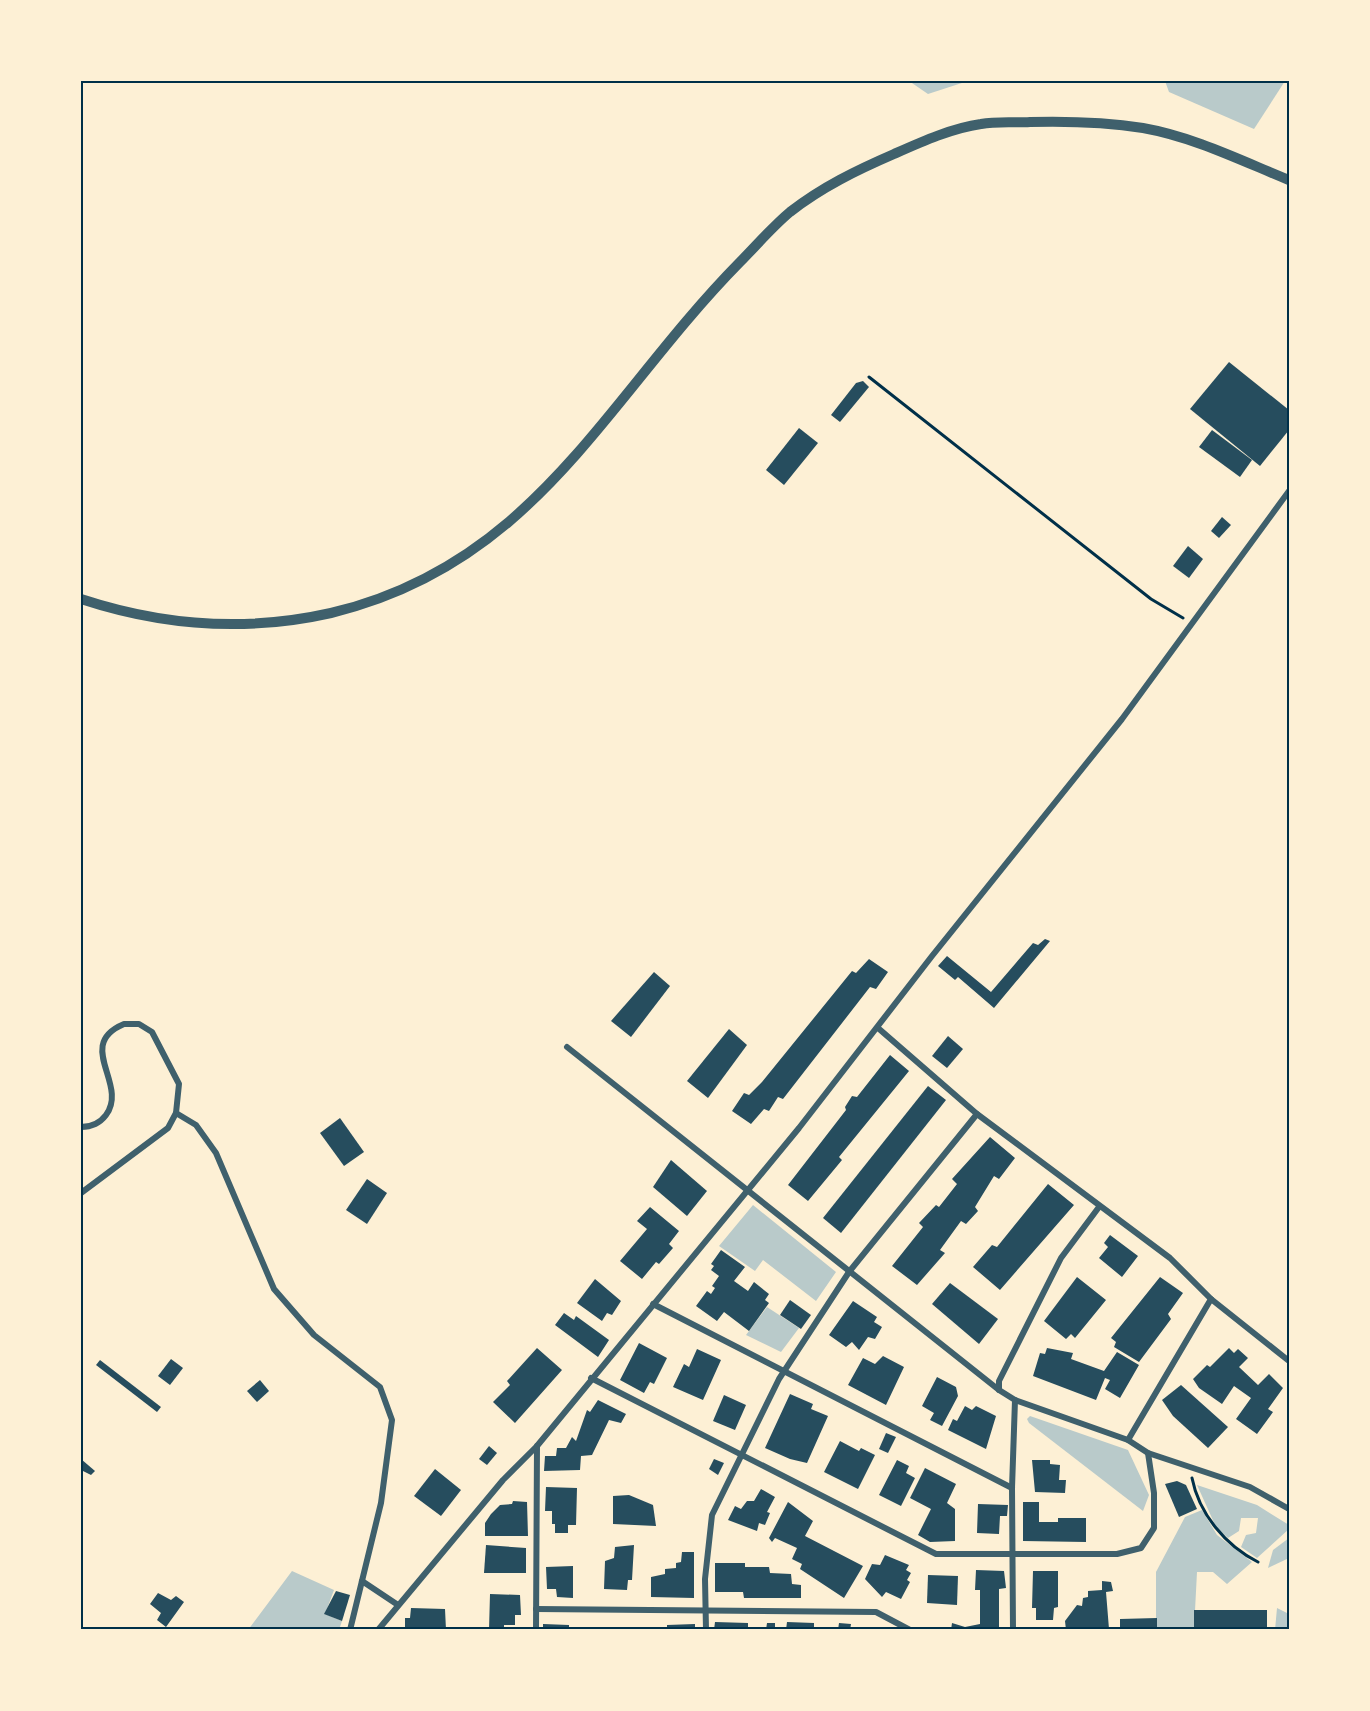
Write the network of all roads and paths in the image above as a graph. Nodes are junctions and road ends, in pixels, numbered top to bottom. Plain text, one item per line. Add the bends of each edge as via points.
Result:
1 (1289, 180) edge
2 (869, 377) dead end
3 (1289, 491) edge
4 (81, 599) edge
5 (1192, 623) junction
6 (878, 1028) junction
7 (567, 1047) dead end
8 (176, 1113) junction
9 (977, 1114) junction
10 (81, 1127) edge
11 (748, 1189) junction
12 (81, 1193) edge
13 (1100, 1207) junction
14 (849, 1272) junction
15 (1211, 1299) junction
16 (653, 1304) junction
17 (1289, 1361) edge
18 (784, 1370) junction
19 (591, 1378) junction
20 (999, 1390) junction
21 (1015, 1400) junction
22 (1128, 1440) junction
23 (537, 1446) junction
24 (1148, 1453) junction
25 (739, 1456) junction
26 (1190, 1467) junction
27 (1012, 1488) junction
28 (1289, 1509) edge
29 (1012, 1554) junction
30 (1258, 1562) dead end
31 (362, 1581) junction
32 (398, 1605) junction
33 (536, 1609) junction
34 (706, 1611) junction
35 (350, 1630) edge
36 (378, 1630) edge
37 (536, 1630) edge
38 (706, 1630) edge
39 (910, 1630) edge
40 (1012, 1630) edge

1 - 4 street via 1195,142 1144,129 1077,121 980,124 913,146 842,177 789,213 704,299 604,423 530,505 475,550 433,576 371,603 289,622 225,625 171,620
2 - 5 path via 1151,599
3 - 5 street
5 - 6 street via 1122,719
6 - 9 street
6 - 11 street
7 - 11 street
8 - 10 street via 179,1084 157,1038 146,1027 124,1024 111,1031 103,1044 103,1062 112,1090 110,1108 97,1123
8 - 12 street via 168,1128
8 - 31 street via 196,1125 216,1153 273,1288 284,1303 314,1335 380,1386 392,1419 381,1503
9 - 13 street
9 - 14 street
11 - 14 street
11 - 16 street
13 - 15 street via 1170,1258
13 - 20 street via 1061,1258 999,1381
14 - 18 street
14 - 20 street
15 - 17 street
15 - 22 street
16 - 18 street
16 - 19 street
18 - 25 street
18 - 27 street
19 - 23 street
19 - 25 street
20 - 21 street
21 - 22 street
21 - 27 street
22 - 24 street
23 - 32 street via 503,1480
23 - 33 street
24 - 26 street
24 - 29 street via 1154,1528 1141,1548 1117,1554
25 - 29 street via 936,1554
25 - 34 street via 712,1515
26 - 28 street via 1250,1487
26 - 30 path via 1194,1487 1216,1530
27 - 29 street
29 - 40 street
31 - 32 street
31 - 35 street
32 - 36 street
33 - 34 street
33 - 37 street
34 - 38 street
34 - 39 street via 876,1612

